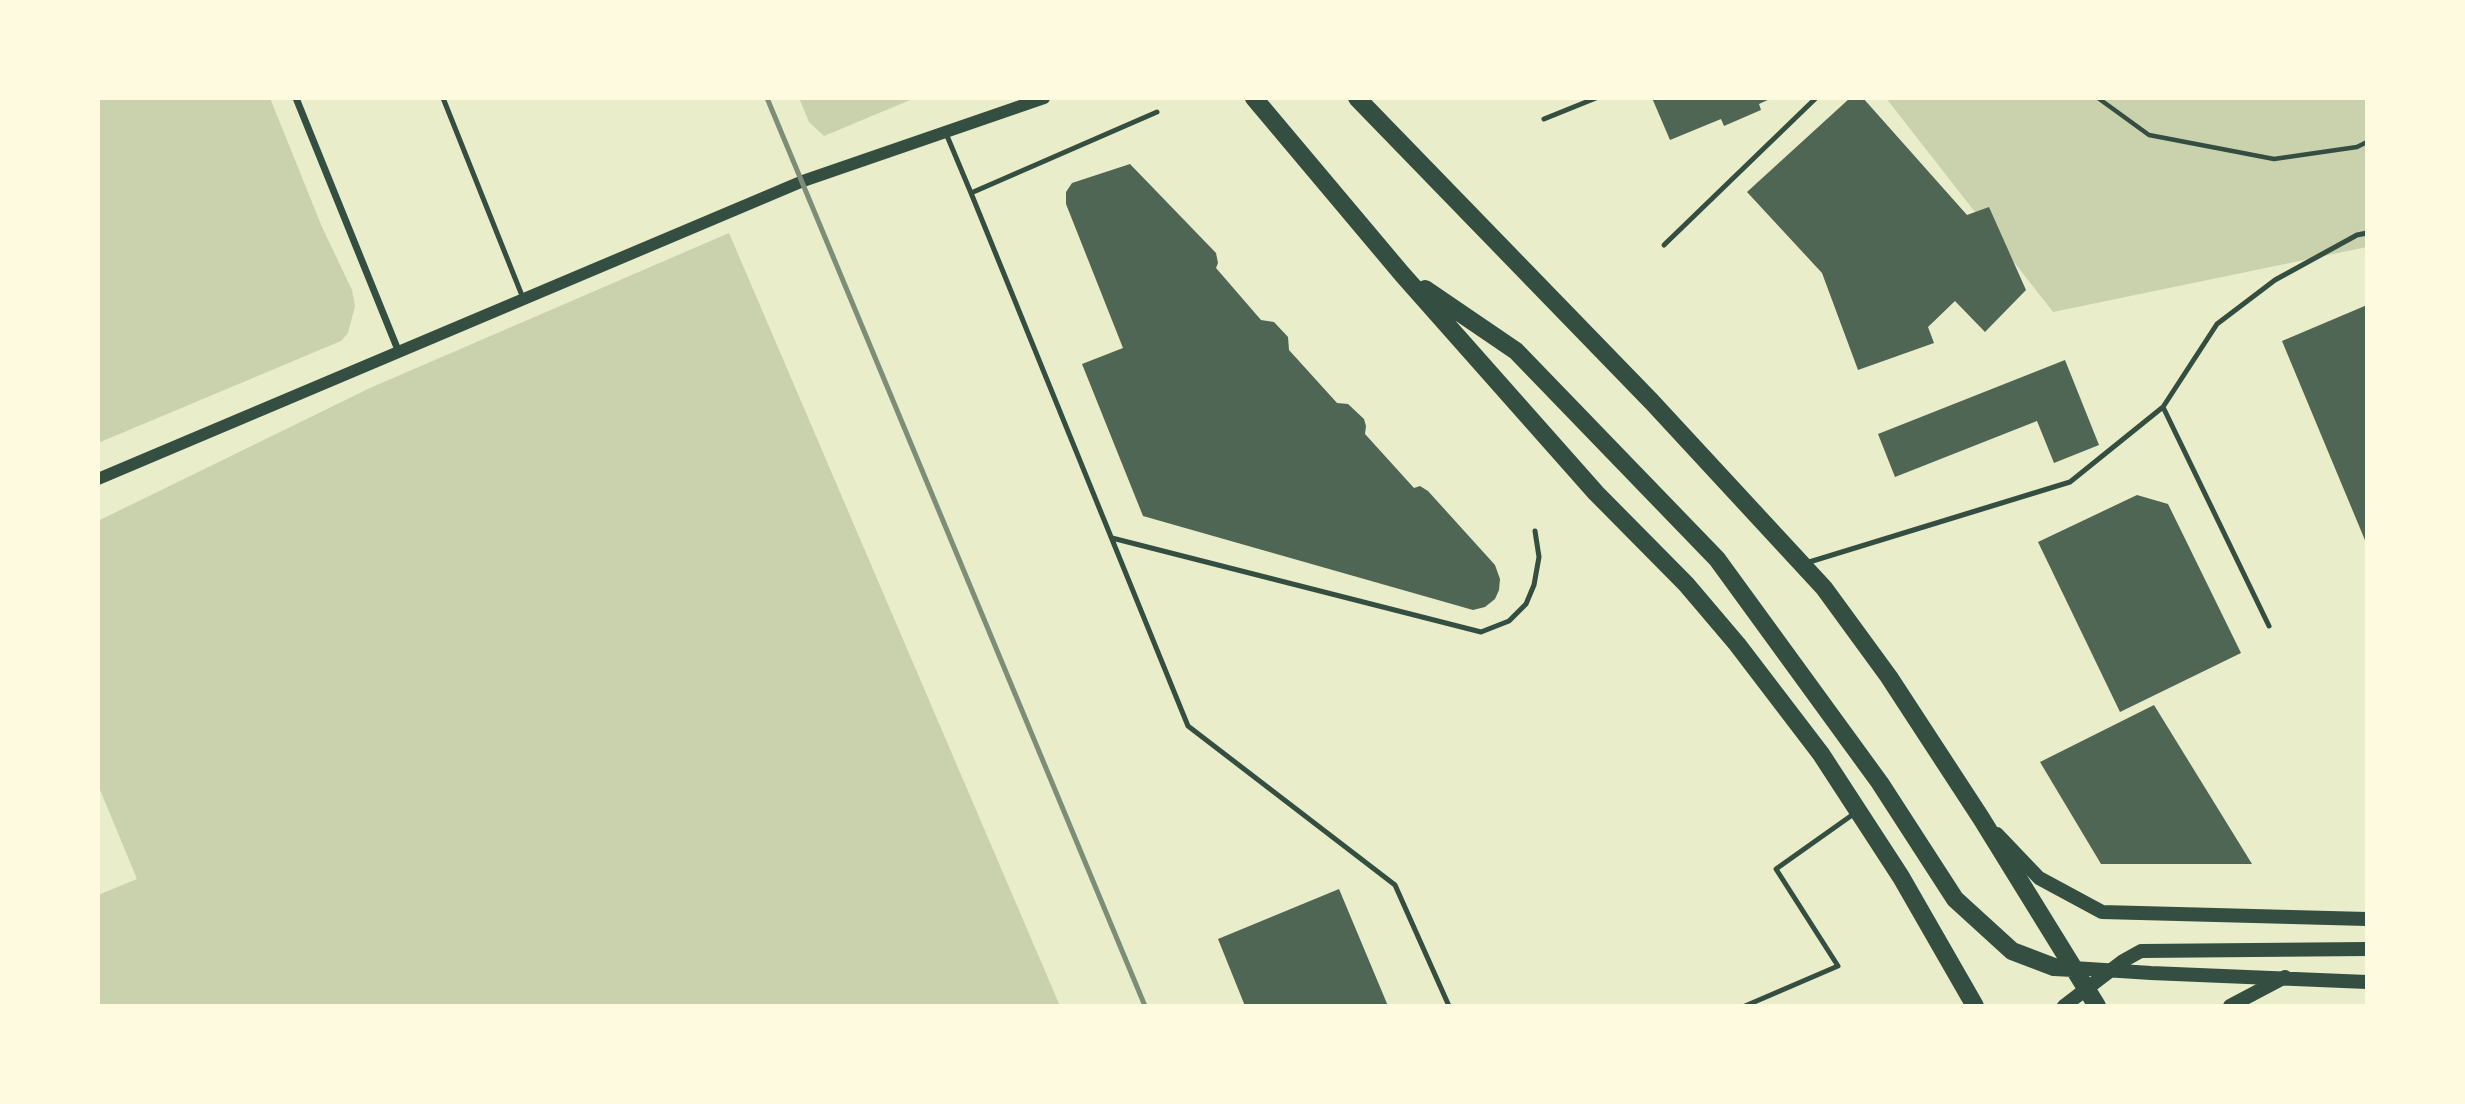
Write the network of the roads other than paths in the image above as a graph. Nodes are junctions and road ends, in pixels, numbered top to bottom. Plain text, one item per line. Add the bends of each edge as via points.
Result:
1 (296, 98) edge
2 (443, 98) edge
3 (1044, 98) edge
4 (1254, 98) edge
5 (1357, 98) edge
6 (1596, 98) edge
7 (1816, 98) edge
8 (1157, 112) dead end
9 (1544, 119) dead end
10 (945, 131) junction
11 (971, 193) junction
12 (2367, 233) edge
13 (1664, 245) dead end
14 (1402, 274) junction
15 (523, 298) junction
16 (398, 351) junction
17 (2163, 407) junction
18 (98, 479) edge
19 (1535, 531) dead end
20 (1112, 538) junction
21 (1803, 564) junction
22 (2269, 626) dead end
23 (1857, 812) junction
24 (1981, 818) junction
25 (2367, 919) edge
26 (2367, 949) edge
27 (2073, 968) junction
28 (2110, 971) junction
29 (2285, 977) junction
30 (2367, 982) edge
31 (2086, 989) junction
32 (1449, 1006) edge
33 (1745, 1006) edge
34 (1975, 1006) edge
35 (2064, 1006) edge
36 (2096, 1006) edge
37 (2230, 1006) edge

1 - 16 street
2 - 15 lane
3 - 10 street
4 - 14 main road
5 - 21 main road
6 - 9 lane
7 - 13 lane
8 - 11 lane
10 - 11 lane
10 - 15 street via 803,181
11 - 20 lane
12 - 17 lane via 2275,280 2217,324
14 - 23 main road via 1737,644 1821,754
14 - 27 main road via 1516,351 1717,559 1880,783 1955,899 2012,951 2054,967
15 - 16 street
16 - 18 street
17 - 21 lane via 2070,482
17 - 22 lane
19 - 20 lane via 1539,557 1525,604 1509,621 1481,632
20 - 32 lane via 1188,726 1395,885
21 - 24 main road via 1889,677
23 - 33 lane via 1776,869 1838,966
23 - 34 main road via 1901,877
24 - 25 main road via 2039,878 2102,912
24 - 27 main road
26 - 28 main road via 2141,951
27 - 28 main road
27 - 31 main road
28 - 29 main road
28 - 31 main road
29 - 30 main road
29 - 37 main road
31 - 35 main road
31 - 36 main road

